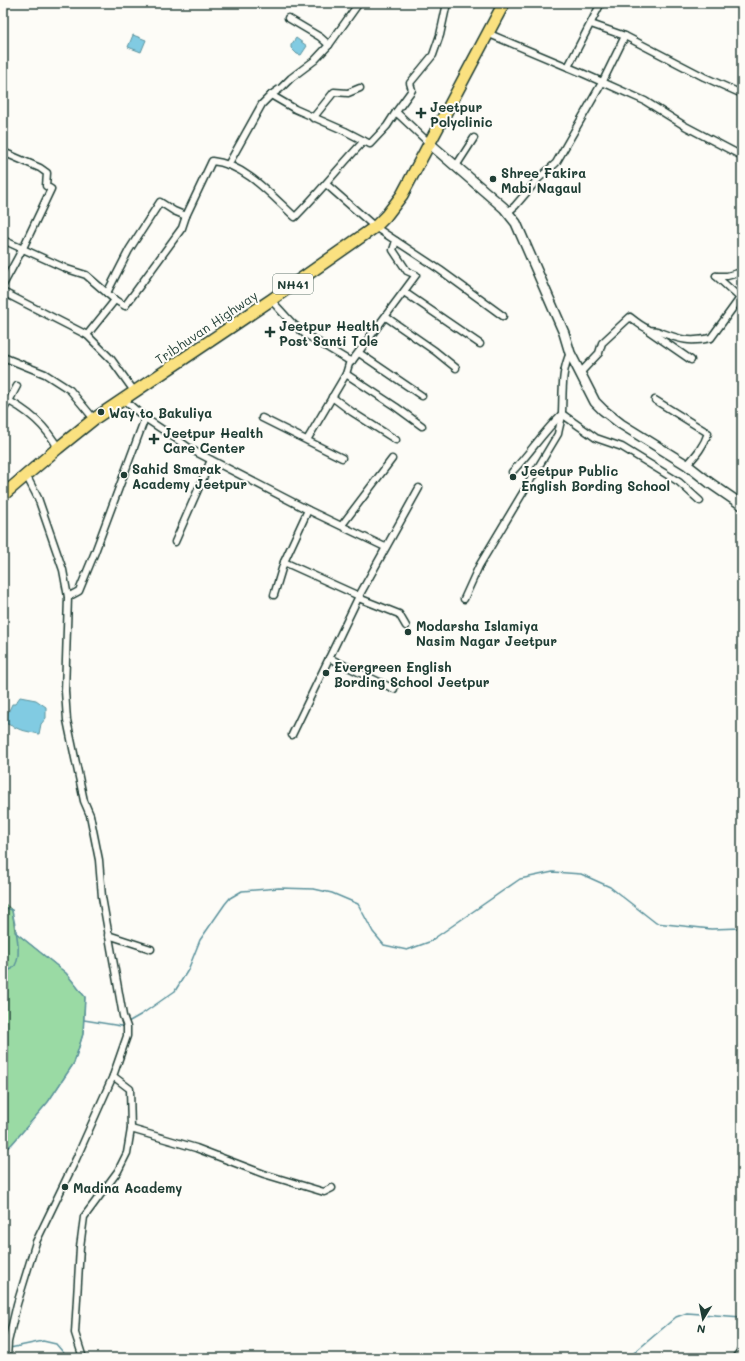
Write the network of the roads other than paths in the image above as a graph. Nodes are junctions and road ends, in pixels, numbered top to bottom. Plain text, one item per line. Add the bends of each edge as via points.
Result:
1 (359, 3) edge
2 (447, 3) edge
3 (504, 3) edge
4 (601, 3) edge
5 (288, 18) dead end
6 (591, 24) junction
7 (487, 33) junction
8 (625, 36) junction
9 (329, 45) junction
10 (568, 67) junction
11 (603, 82) junction
12 (360, 88) dead end
13 (742, 94) edge
14 (271, 95) junction
15 (396, 112) junction
16 (313, 118) junction
17 (474, 138) dead end
18 (364, 142) junction
19 (429, 144) junction
20 (3, 152) edge
21 (742, 156) edge
22 (228, 165) junction
23 (456, 166) junction
24 (326, 184) junction
25 (508, 212) junction
26 (186, 216) junction
27 (375, 227) junction
28 (3, 240) edge
29 (396, 241) junction
30 (23, 248) junction
31 (742, 272) edge
32 (3, 285) edge
33 (3, 292) edge
34 (404, 292) junction
35 (107, 293) junction
36 (741, 297) edge
37 (115, 300) junction
38 (271, 300) junction
39 (504, 316) dead end
40 (386, 317) junction
41 (649, 330) junction
42 (87, 335) junction
43 (480, 344) dead end
44 (359, 353) junction
45 (570, 353) junction
46 (3, 357) edge
47 (691, 360) dead end
48 (352, 361) junction
49 (456, 368) dead end
50 (580, 372) junction
51 (346, 374) junction
52 (17, 386) dead end
53 (134, 391) junction
54 (422, 396) dead end
55 (332, 397) junction
56 (3, 398) edge
57 (123, 399) junction
58 (655, 400) dead end
59 (9, 401) junction
60 (3, 410) edge
61 (562, 414) junction
62 (145, 418) junction
63 (262, 418) dead end
64 (94, 419) junction
65 (422, 426) dead end
66 (307, 440) junction
67 (396, 440) dead end
68 (58, 448) junction
69 (342, 458) dead end
70 (392, 459) dead end
71 (211, 460) junction
72 (687, 465) junction
73 (512, 472) dead end
74 (26, 475) junction
75 (419, 488) dead end
76 (3, 495) edge
77 (700, 501) dead end
78 (742, 505) edge
79 (308, 510) junction
80 (342, 525) junction
81 (175, 542) dead end
82 (386, 547) junction
83 (284, 562) junction
84 (274, 594) dead end
85 (359, 596) junction
86 (68, 597) junction
87 (464, 599) dead end
88 (406, 626) dead end
89 (329, 658) junction
90 (394, 689) dead end
91 (292, 735) dead end
92 (108, 935) junction
93 (151, 948) dead end
94 (113, 1076) junction
95 (132, 1130) junction
96 (332, 1188) dead end
97 (742, 1349) edge
98 (7, 1358) edge
99 (83, 1358) edge
100 (735, 1358) edge

1 - 9 street
2 - 15 street via 433,55 410,83 412,90
3 - 7 highway, Tribhuvan Highway / NH41
4 - 6 street
5 - 9 street
6 - 8 street
6 - 10 street
7 - 10 street
7 - 19 highway, Tribhuvan Highway / NH41
8 - 11 street
8 - 13 street
9 - 14 street via 315,60
10 - 11 street
11 - 21 street via 645,101 685,126
11 - 25 street via 556,163
12 - 16 street via 348,93 334,92
14 - 16 street
14 - 22 street via 259,109
15 - 18 street via 370,144
15 - 19 street
16 - 18 street
17 - 23 street
18 - 24 street
19 - 23 street
19 - 27 highway, Tribhuvan Highway / NH41 via 402,195
20 - 30 street via 47,173 46,186 51,189
22 - 24 street via 245,173 295,217
22 - 26 street via 212,161
23 - 25 street
24 - 27 street
25 - 45 street via 516,222 529,250 564,332
26 - 35 street via 160,202 129,250
26 - 37 street via 182,228 125,306
27 - 29 street
27 - 38 highway, Tribhuvan Highway / NH41
28 - 30 street
29 - 34 street via 393,250 407,271 416,275
29 - 39 street
30 - 32 street
30 - 35 street via 86,275
31 - 36 street via 716,276
33 - 42 street
34 - 40 street
34 - 43 street
35 - 37 street
36 - 41 street via 711,338 697,341
37 - 42 street
38 - 48 street via 305,334
38 - 53 highway, Tribhuvan Highway / NH41
40 - 44 street
40 - 49 street
41 - 47 street
41 - 50 street via 630,317 602,343 599,352
42 - 53 street via 111,359
44 - 48 street
44 - 54 street
45 - 50 street
45 - 61 street via 564,375
46 - 64 street via 45,374 70,390
48 - 51 street
50 - 72 street via 595,402 603,410 632,432
51 - 55 street
51 - 65 street
52 - 59 street
53 - 57 highway, Tribhuvan Highway / NH41
55 - 66 street
55 - 67 street
56 - 59 street
57 - 62 street
57 - 64 highway, Tribhuvan Highway / NH41
58 - 72 street via 708,433 700,450
59 - 60 street
59 - 68 street via 37,421
61 - 73 street
61 - 77 street via 596,438 622,447 673,478
61 - 87 street via 558,434 479,566
62 - 71 street
62 - 86 street via 79,591
63 - 66 street
64 - 68 highway, Tribhuvan Highway / NH41
66 - 69 street
68 - 74 highway, Tribhuvan Highway / NH41
70 - 80 street
71 - 79 street
71 - 81 street
72 - 78 street
74 - 76 highway, Tribhuvan Highway / NH41
74 - 86 street via 38,498 63,570
75 - 82 street
79 - 80 street
79 - 83 street
80 - 82 street
82 - 85 street
83 - 84 street
83 - 85 street
85 - 88 street via 399,614
85 - 89 street
86 - 92 street via 66,720 99,860
89 - 90 street
89 - 91 street
92 - 93 street
92 - 94 street via 127,1027 127,1036
94 - 95 street via 130,1089
94 - 98 street via 36,1242 16,1304
95 - 96 street via 196,1148 264,1174 324,1192
95 - 99 street via 127,1153 118,1171 84,1217 74,1333
97 - 100 street

